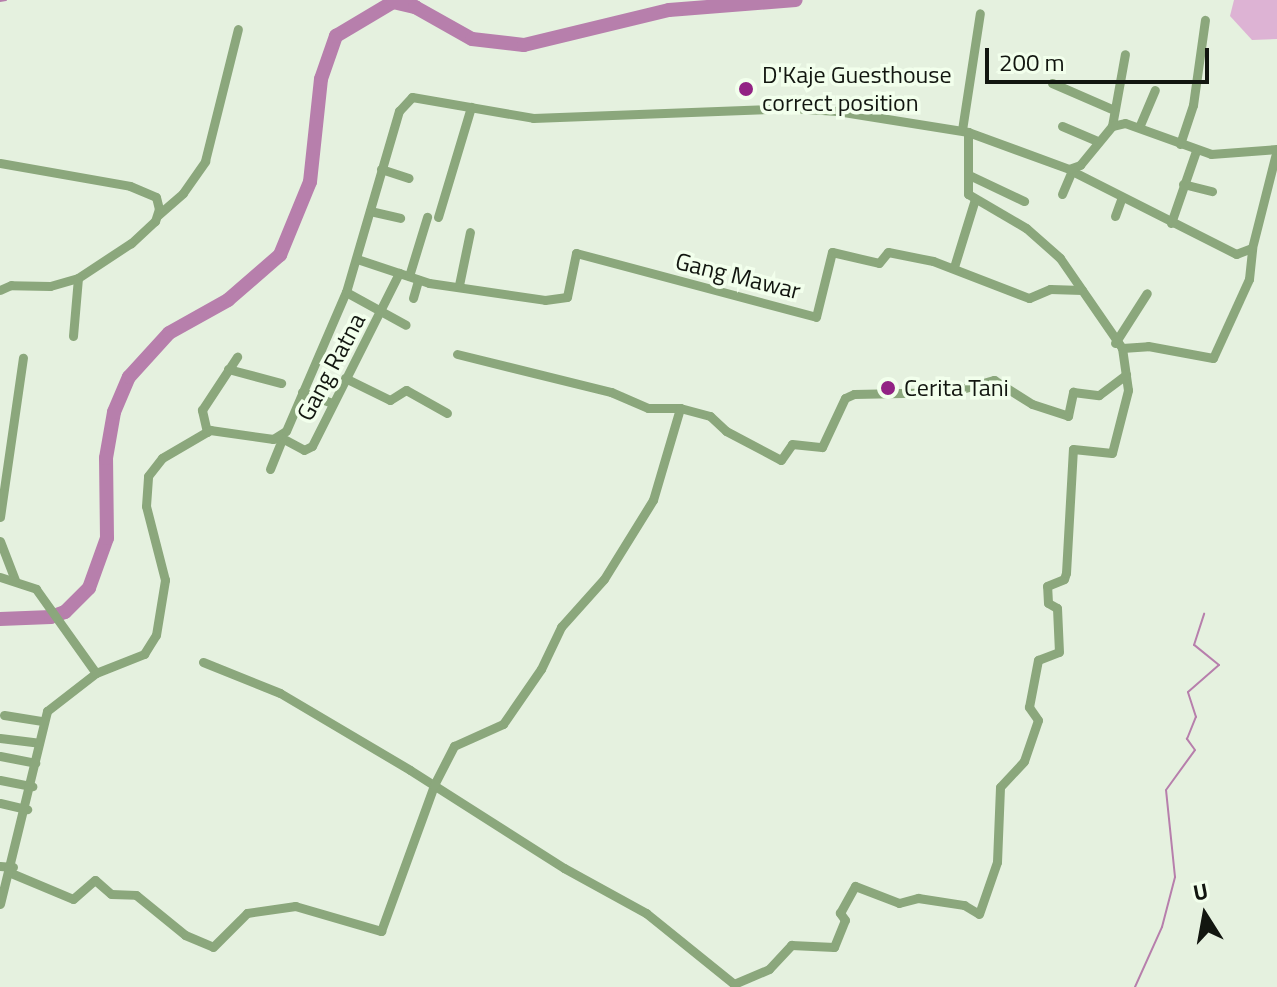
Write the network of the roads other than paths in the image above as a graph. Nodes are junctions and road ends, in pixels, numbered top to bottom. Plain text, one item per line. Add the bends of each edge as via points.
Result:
1 (980, 13) dead end
2 (1205, 20) dead end
3 (238, 29) dead end
4 (1125, 54) dead end
5 (1052, 83) dead end
6 (1155, 90) dead end
7 (471, 107) junction
8 (1114, 110) junction
9 (1140, 125) junction
10 (1062, 126) dead end
11 (1112, 126) junction
12 (965, 131) junction
13 (1098, 141) junction
14 (1180, 144) junction
15 (1277, 149) edge
16 (1196, 151) junction
17 (0, 163) edge
18 (381, 169) junction
19 (1072, 170) junction
20 (969, 175) junction
21 (409, 178) dead end
22 (1183, 184) junction
23 (1212, 191) dead end
24 (1062, 194) dead end
25 (1122, 197) junction
26 (975, 199) junction
27 (1024, 201) dead end
28 (370, 211) junction
29 (158, 215) junction
30 (1115, 216) dead end
31 (427, 217) dead end
32 (438, 217) dead end
33 (400, 218) dead end
34 (1171, 223) junction
35 (470, 232) dead end
36 (1252, 248) junction
37 (357, 259) junction
38 (954, 267) junction
39 (409, 276) junction
40 (78, 278) junction
41 (459, 285) junction
42 (0, 290) edge
43 (1082, 290) junction
44 (346, 292) junction
45 (1147, 293) dead end
46 (413, 298) dead end
47 (382, 313) junction
48 (406, 325) dead end
49 (73, 336) dead end
50 (1118, 346) junction
51 (457, 354) dead end
52 (237, 357) dead end
53 (23, 358) dead end
54 (228, 369) junction
55 (1126, 375) junction
56 (345, 378) junction
57 (281, 383) dead end
58 (302, 392) junction
59 (330, 402) junction
60 (680, 408) junction
61 (447, 413) dead end
62 (207, 432) junction
63 (281, 438) junction
64 (4, 446) edge
65 (270, 469) dead end
66 (0, 517) edge
67 (0, 541) edge
68 (0, 577) edge
69 (15, 580) junction
70 (203, 662) dead end
71 (96, 673) junction
72 (4, 715) dead end
73 (43, 721) junction
74 (0, 738) edge
75 (39, 743) junction
76 (0, 756) edge
77 (35, 763) junction
78 (0, 780) edge
79 (434, 785) junction
80 (32, 786) junction
81 (0, 803) edge
82 (27, 809) junction
83 (0, 866) edge
84 (12, 870) junction
85 (0, 904) edge

1 - 12 street
2 - 14 street via 1193,105
3 - 29 street via 205,161 183,193
4 - 8 street
5 - 8 street
6 - 9 street
7 - 12 street via 533,118 803,108
7 - 18 street via 424,96 405,101
7 - 32 street
8 - 11 street
9 - 11 street
9 - 14 street
10 - 13 street
11 - 13 street
12 - 19 street
12 - 20 street
13 - 19 street
14 - 16 street
15 - 16 street
15 - 36 street
16 - 22 street
17 - 29 street via 141,189 156,197
18 - 21 street
18 - 28 street
19 - 24 street
19 - 25 street
20 - 26 street via 967,191
20 - 27 street
22 - 23 street
22 - 34 street
25 - 30 street
25 - 34 street
26 - 38 street
26 - 43 street via 1035,234
28 - 33 street
28 - 37 street
29 - 40 street via 131,243
31 - 39 street
34 - 36 street via 1236,254
35 - 41 street
36 - 50 street via 1249,279 1212,359 1148,346
37 - 39 street, Gang Mawar
37 - 44 street
38 - 41 street, Gang Mawar via 892,252 879,263 832,252 816,317 576,253 564,298 545,300
38 - 43 street, Gang Mawar via 1029,298 1050,289
39 - 41 street, Gang Mawar
39 - 46 street
39 - 47 street, Gang Ratna
40 - 42 street
40 - 49 street
43 - 50 street
44 - 47 street
44 - 58 street
45 - 50 street
47 - 48 street
47 - 56 street, Gang Ratna
50 - 55 street
51 - 60 street via 611,392 648,408
52 - 54 street
53 - 64 street
54 - 57 street
54 - 62 street via 202,410
55 - 60 street via 1099,395 1073,392 1068,416 1032,404 994,380 951,392 849,395 822,447 792,444 781,460 726,431 710,416
55 - 79 street via 1128,395 1112,453 1080,446 1072,453 1066,573 1047,586 1048,603 1056,606 1059,617 1059,652 1038,660 1029,707 1038,720 1024,761 1000,787 997,862 979,914 964,905 918,898 899,903 855,886 840,913 845,920 834,947 791,945 769,969 734,984 646,913
56 - 59 street, Gang Ratna
56 - 61 street via 390,400 406,390
58 - 59 street
58 - 63 street
59 - 63 street, Gang Ratna via 309,450
60 - 79 street via 653,500 604,579 561,627 506,720 455,744
62 - 63 street
62 - 71 street via 162,458 147,480 146,506 165,580 154,641 141,656
63 - 65 street
64 - 66 street
67 - 69 street
68 - 69 street
69 - 71 street via 46,598
70 - 79 street via 280,693
71 - 73 street via 50,707
72 - 73 street
73 - 75 street
74 - 75 street
75 - 77 street
76 - 77 street
77 - 80 street
78 - 80 street
79 - 84 street via 381,931 295,906 247,913 213,947 185,935 136,895 111,894 95,880 73,899
80 - 82 street
81 - 82 street
82 - 84 street
83 - 84 street
84 - 85 street

